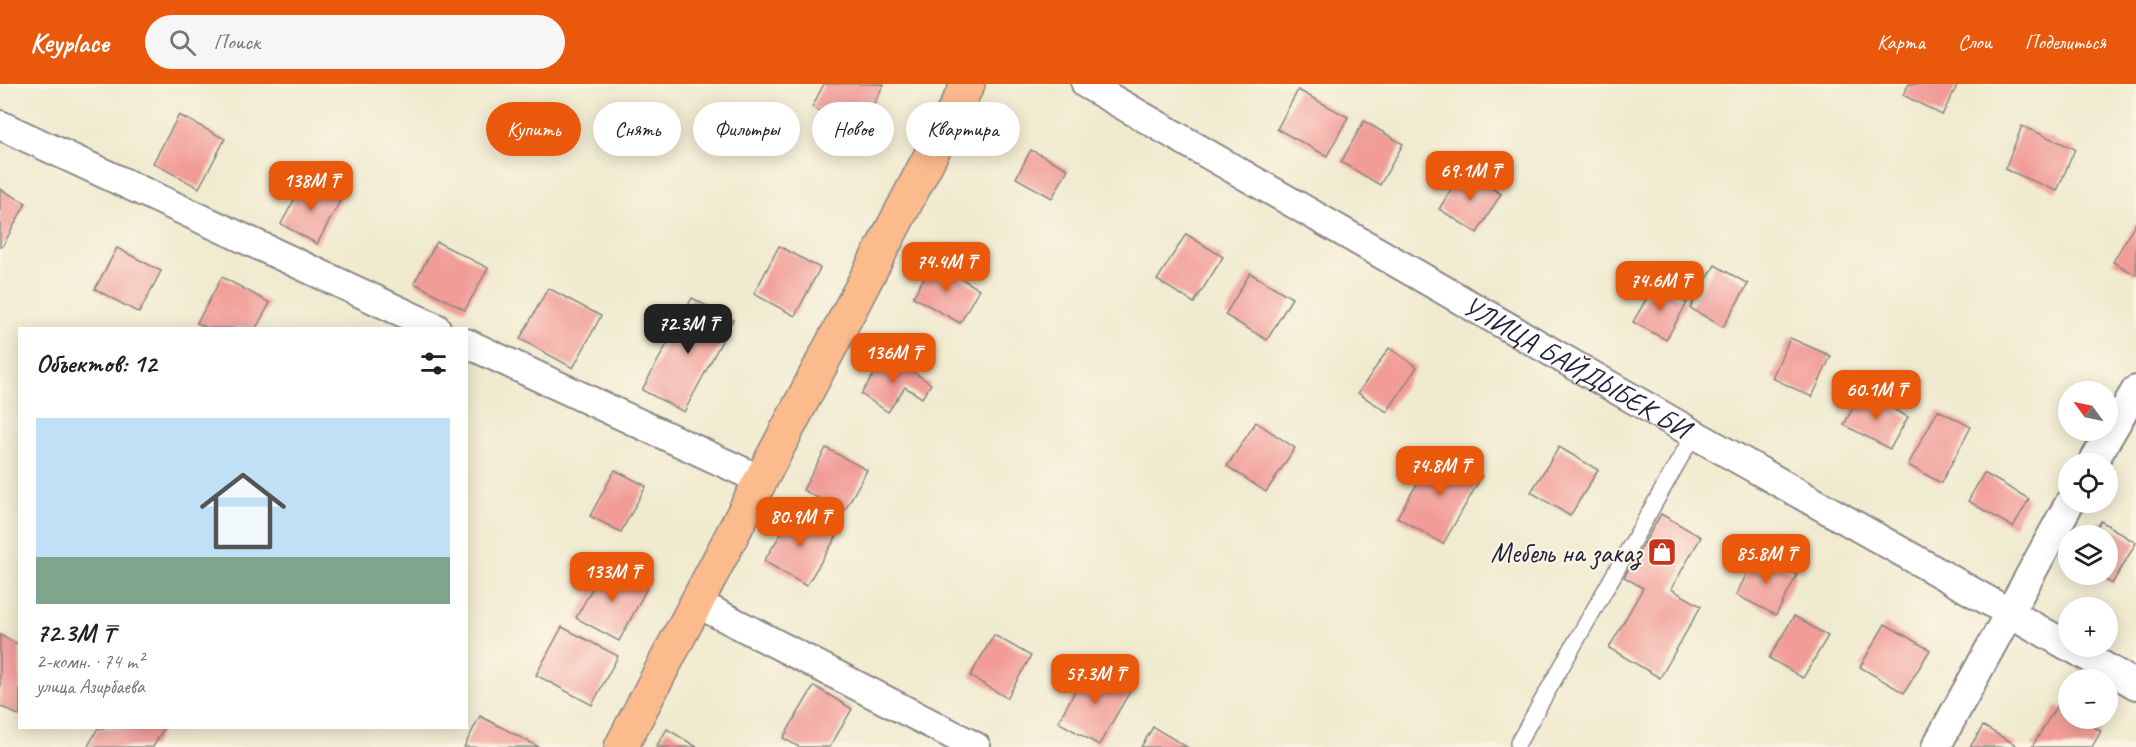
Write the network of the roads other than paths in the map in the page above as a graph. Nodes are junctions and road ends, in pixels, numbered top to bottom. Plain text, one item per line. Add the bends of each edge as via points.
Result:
1 (968, 84) edge
2 (1086, 84) edge
3 (0, 125) edge
4 (434, 327) edge
5 (468, 343) edge
6 (2136, 390) edge
7 (1694, 434) junction
8 (2099, 453) edge
9 (761, 480) junction
10 (2064, 513) edge
11 (696, 603) junction
12 (2010, 613) junction
13 (2058, 640) edge
14 (2088, 657) edge
15 (2136, 685) edge
16 (1518, 743) dead end
17 (621, 747) edge
18 (976, 747) edge
19 (1936, 747) edge

1 - 9 main road
2 - 7 street, УЛИЦА БАЙДЫБЕК БИ
3 - 4 street
5 - 9 street
6 - 8 street
7 - 12 street, УЛИЦА БАЙДЫБЕК БИ
7 - 16 lane
9 - 11 main road
10 - 12 street
11 - 17 main road
11 - 18 street
12 - 13 street, УЛИЦА БАЙДЫБЕК БИ
12 - 19 street
14 - 15 street, УЛИЦА БАЙДЫБЕК БИ

